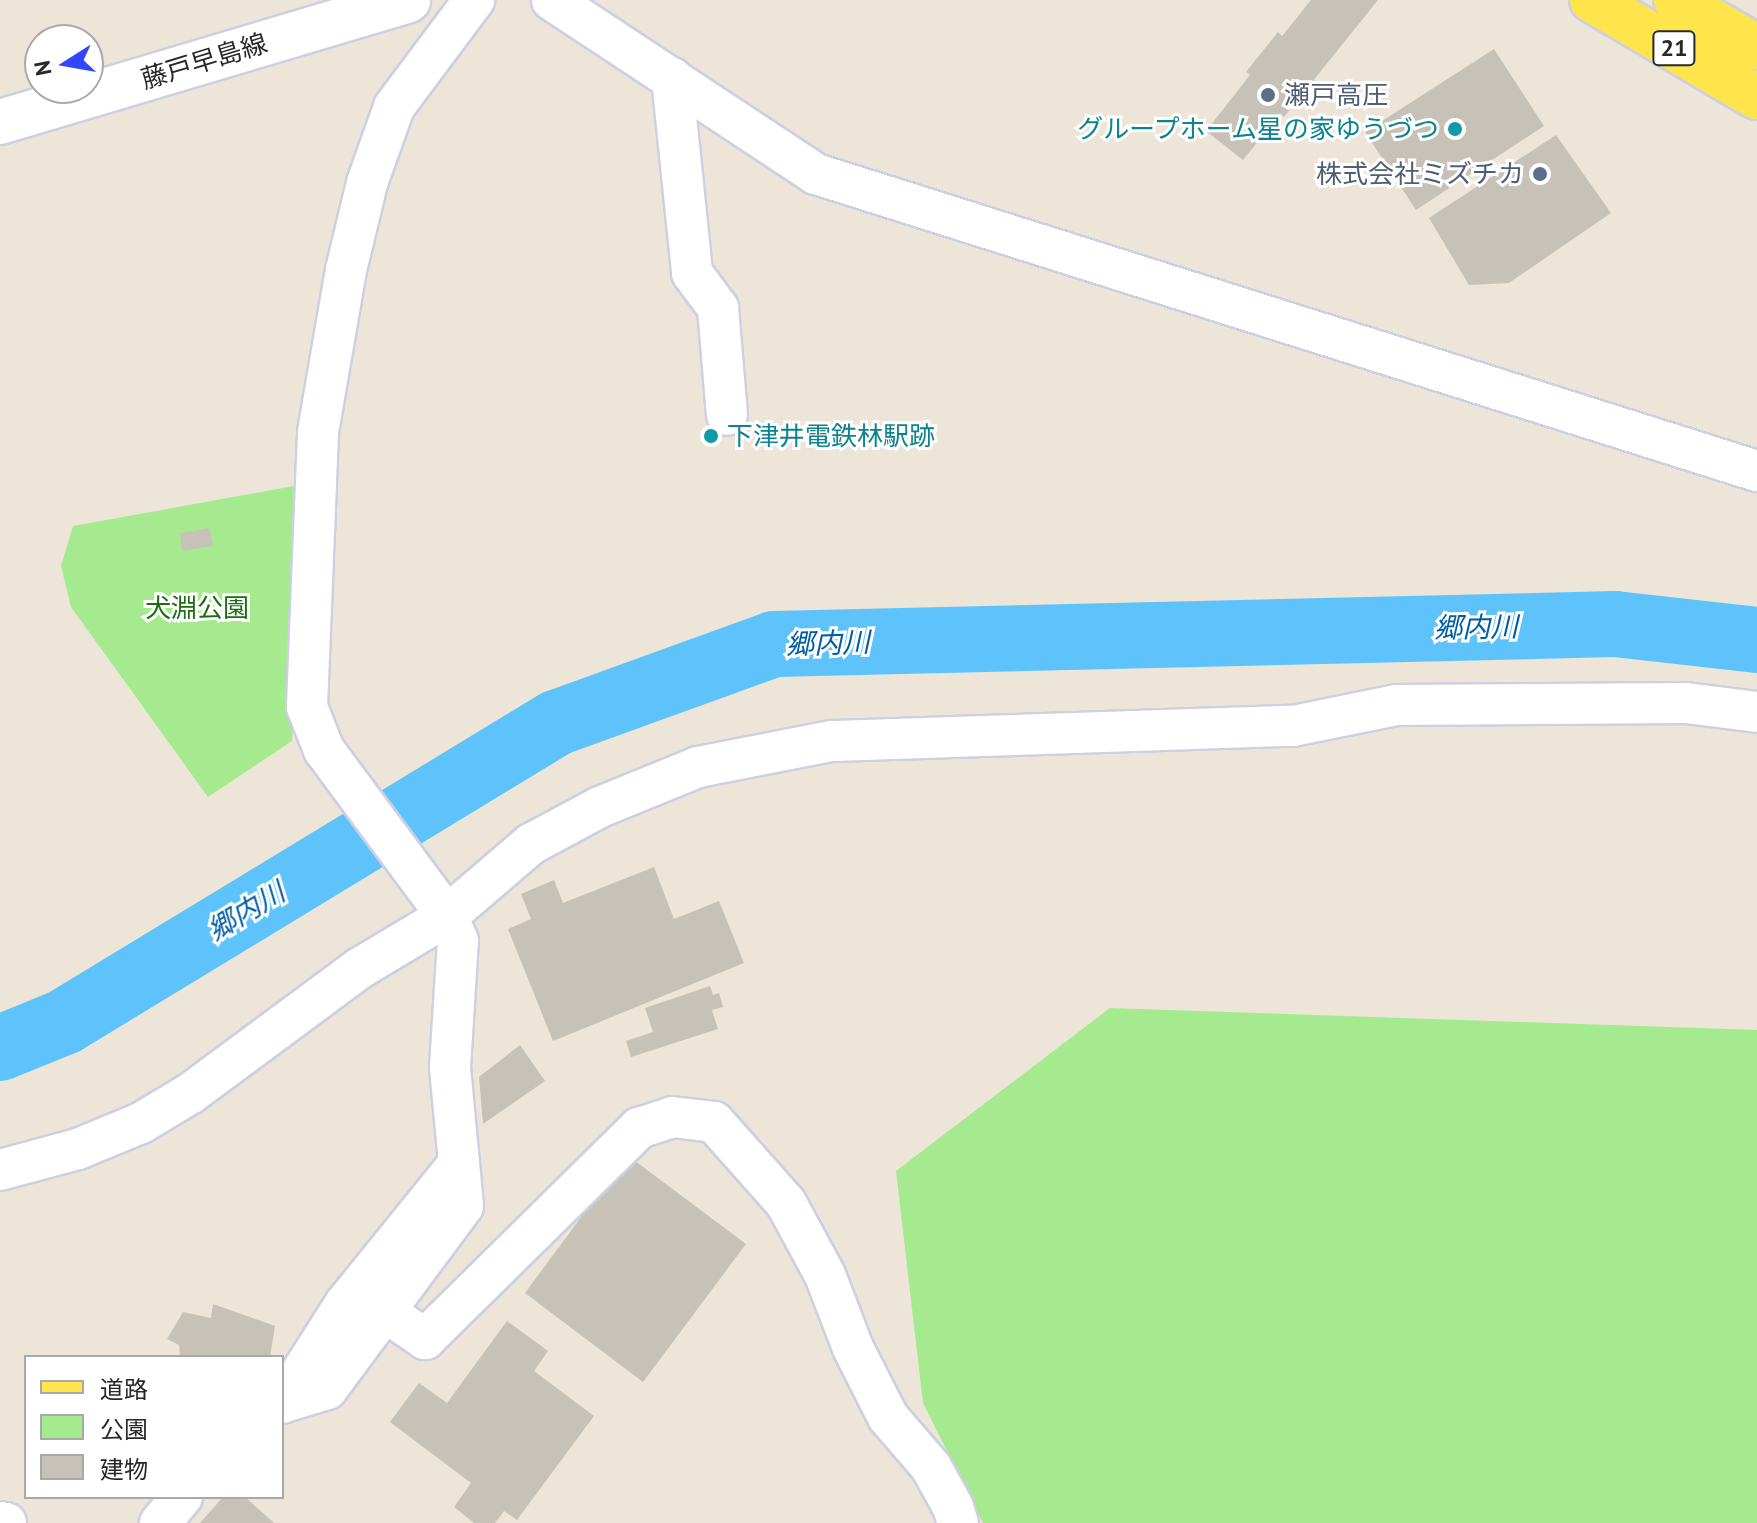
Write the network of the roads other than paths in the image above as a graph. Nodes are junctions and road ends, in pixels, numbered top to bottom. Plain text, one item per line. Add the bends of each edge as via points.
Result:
1 (408, 0) edge
2 (474, 0) edge
3 (552, 0) edge
4 (1592, 0) edge
5 (1676, 0) edge
6 (1757, 47) edge
7 (672, 78) junction
8 (1757, 97) edge
9 (0, 122) edge
10 (727, 415) dead end
11 (1757, 471) edge
12 (1757, 712) edge
13 (442, 910) junction
14 (459, 1163) junction
15 (0, 1170) edge
16 (384, 1311) junction
17 (284, 1401) edge
18 (284, 1403) edge
19 (180, 1499) edge
20 (0, 1522) edge
21 (6, 1523) edge
22 (160, 1523) edge
23 (958, 1523) edge

1 - 9 main road, 藤戸早島線
2 - 13 street via 394,107 367,183 337,312 318,432 307,707 324,750
3 - 7 street
4 - 8 main road, 21
5 - 6 main road, 21
7 - 10 street via 692,273 718,308
7 - 11 street via 816,174
12 - 13 street via 1686,703 1396,705 1293,726 832,741 698,767 600,807 531,844
13 - 14 street via 458,941 450,1067
13 - 15 street via 191,1093 141,1123 78,1149
14 - 16 street via 463,1206
14 - 17 street via 345,1304
16 - 18 street via 327,1389
16 - 23 street via 425,1339 639,1128 672,1117 714,1122 786,1203 825,1275 853,1348 888,1417 931,1467
19 - 22 street
20 - 21 street

